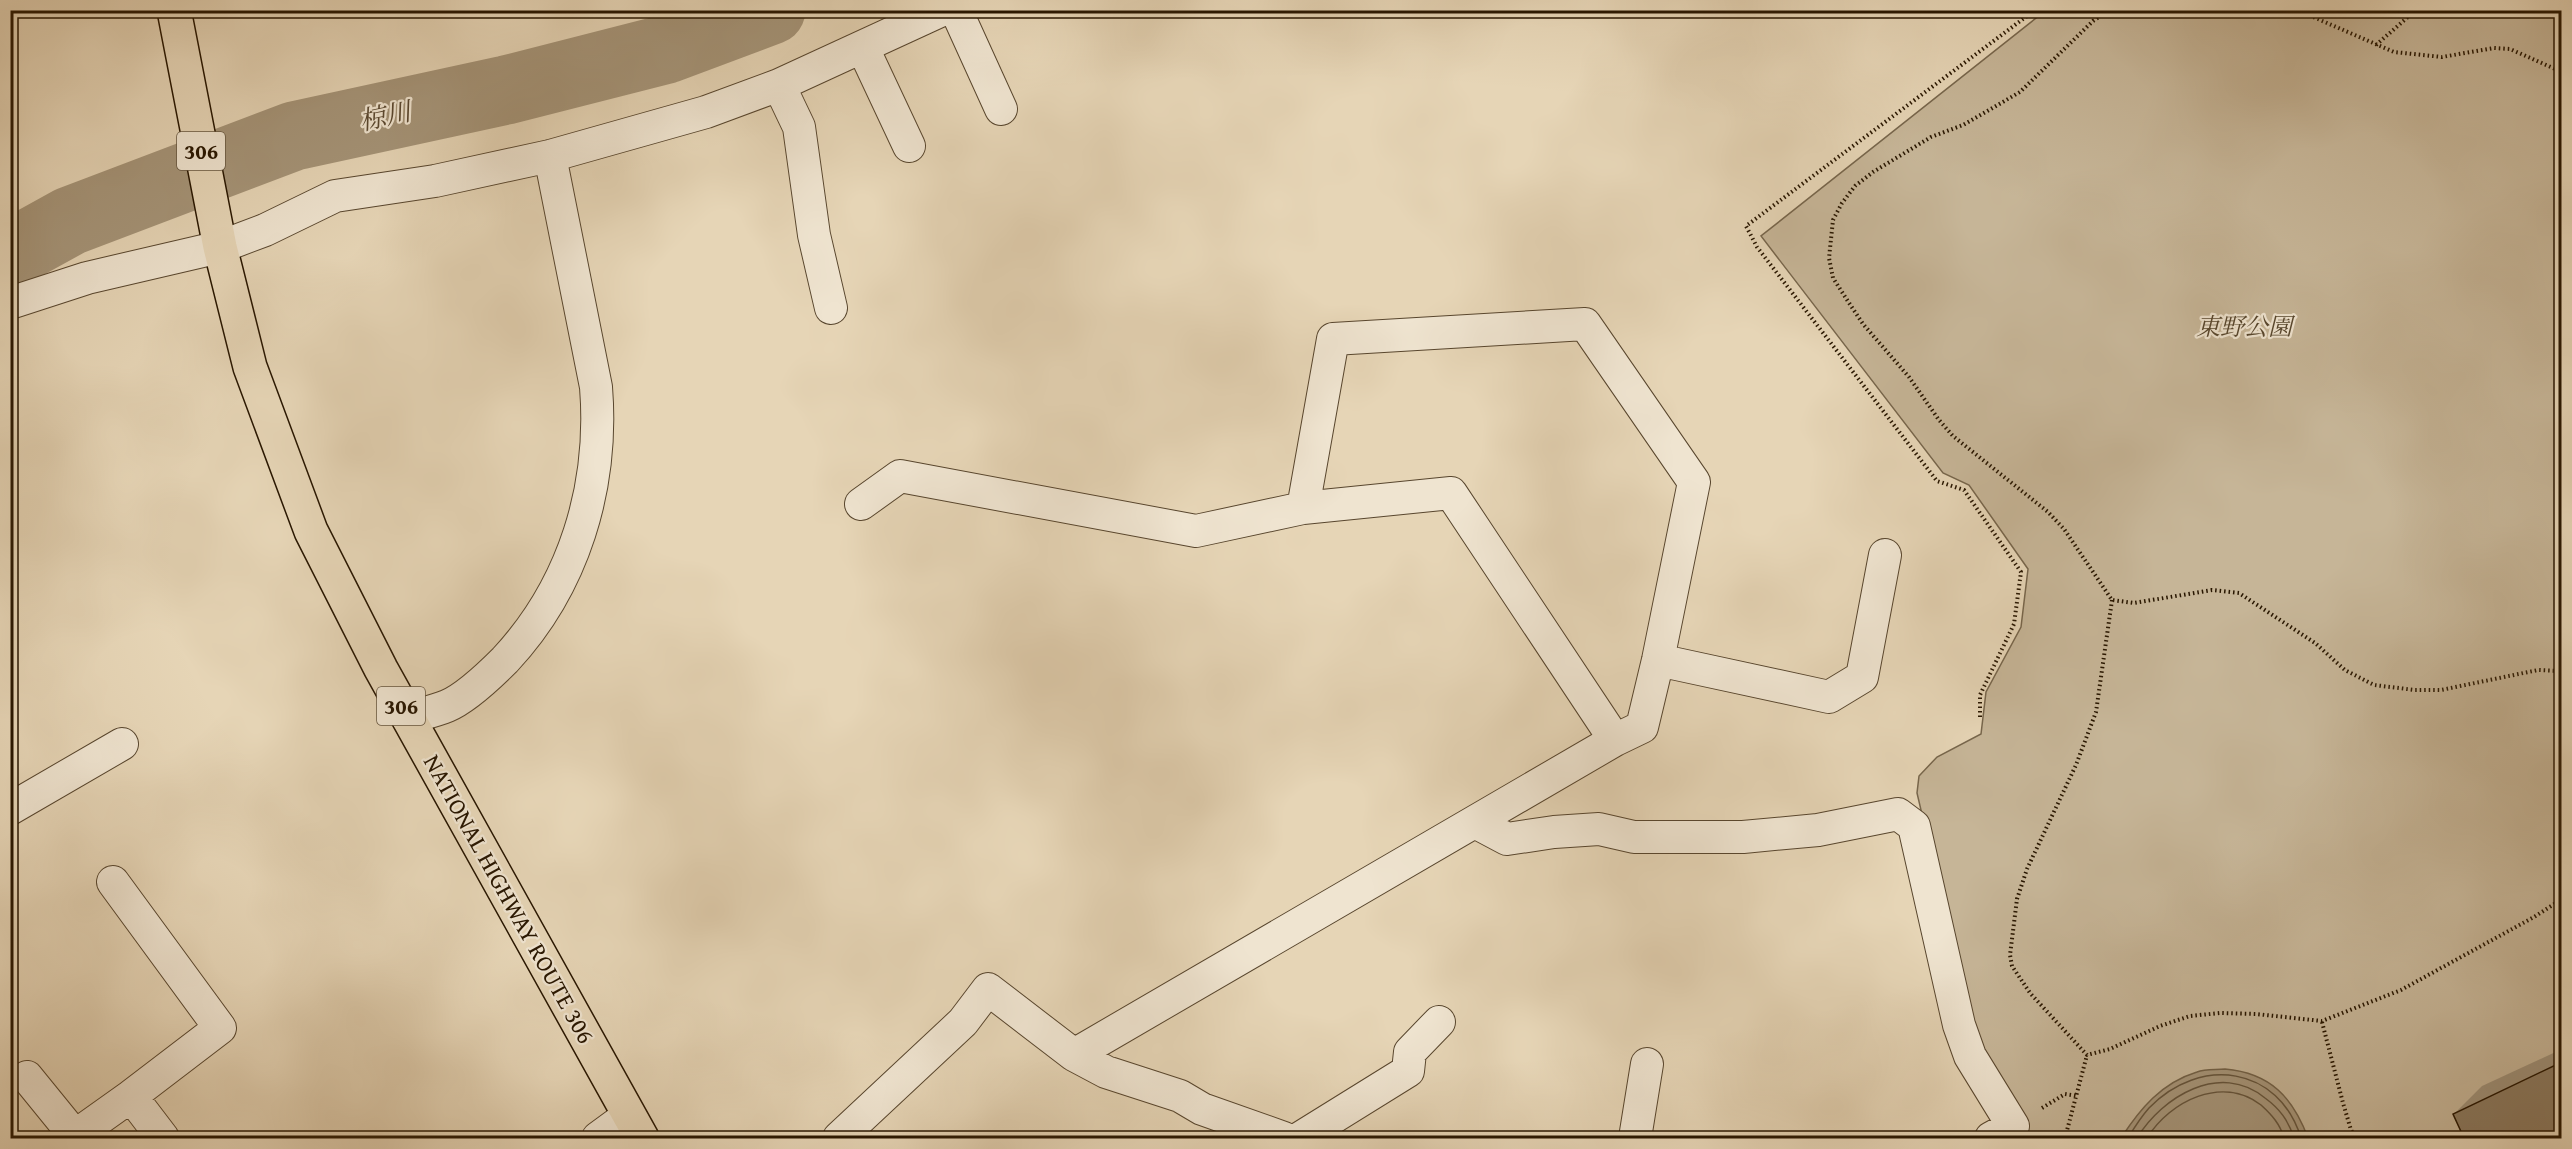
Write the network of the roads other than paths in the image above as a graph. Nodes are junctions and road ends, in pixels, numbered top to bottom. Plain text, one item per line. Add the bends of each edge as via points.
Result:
1 (174, 10) edge
2 (942, 10) edge
3 (956, 10) edge
4 (863, 48) junction
5 (779, 85) junction
6 (1001, 109) dead end
7 (909, 146) dead end
8 (549, 156) junction
9 (219, 247) junction
10 (10, 303) edge
11 (831, 308) dead end
12 (861, 504) dead end
13 (1303, 508) junction
14 (1885, 555) dead end
15 (1658, 660) junction
16 (408, 718) junction
17 (1615, 740) junction
18 (122, 744) dead end
19 (10, 809) edge
20 (1475, 822) junction
21 (113, 882) dead end
22 (1439, 1022) dead end
23 (1074, 1055) junction
24 (1647, 1064) dead end
25 (27, 1077) dead end
26 (131, 1096) junction
27 (635, 1127) edge
28 (73, 1137) edge
29 (163, 1138) edge
30 (598, 1138) edge
31 (839, 1138) edge
32 (1284, 1138) edge
33 (1300, 1138) edge
34 (1635, 1138) edge
35 (1991, 1138) edge

1 - 9 highway, NATIONAL HIGHWAY ROUTE 306 / 306
2 - 4 street
3 - 6 street
4 - 5 street
4 - 7 street
5 - 8 street via 706,112
5 - 11 street via 799,127 814,236
8 - 9 street via 435,181 335,196
8 - 16 street via 596,387 599,418 590,500 569,564 544,612 519,645 492,674 449,705
9 - 10 street via 87,278
9 - 16 highway, NATIONAL HIGHWAY ROUTE 306 / 306 via 250,367 311,531
12 - 13 street via 900,476 1196,531
13 - 15 street via 1333,339 1585,324 1694,482
13 - 17 street via 1451,494
14 - 15 street via 1862,677 1829,697
15 - 17 street via 1642,727
16 - 27 highway, NATIONAL HIGHWAY ROUTE 306 / 306
17 - 20 street
18 - 19 street
20 - 23 street
20 - 35 street via 1507,839 1599,829 1634,837 1743,837 1818,830 1898,814 1914,826 1953,1003 1970,1056 2013,1126
21 - 26 street via 220,1028
22 - 33 street via 1410,1052 1408,1071
23 - 31 street via 988,989 963,1022
23 - 32 street via 1106,1072 1180,1096 1202,1109
24 - 34 street
25 - 28 street
26 - 28 street
26 - 29 street
27 - 30 street

